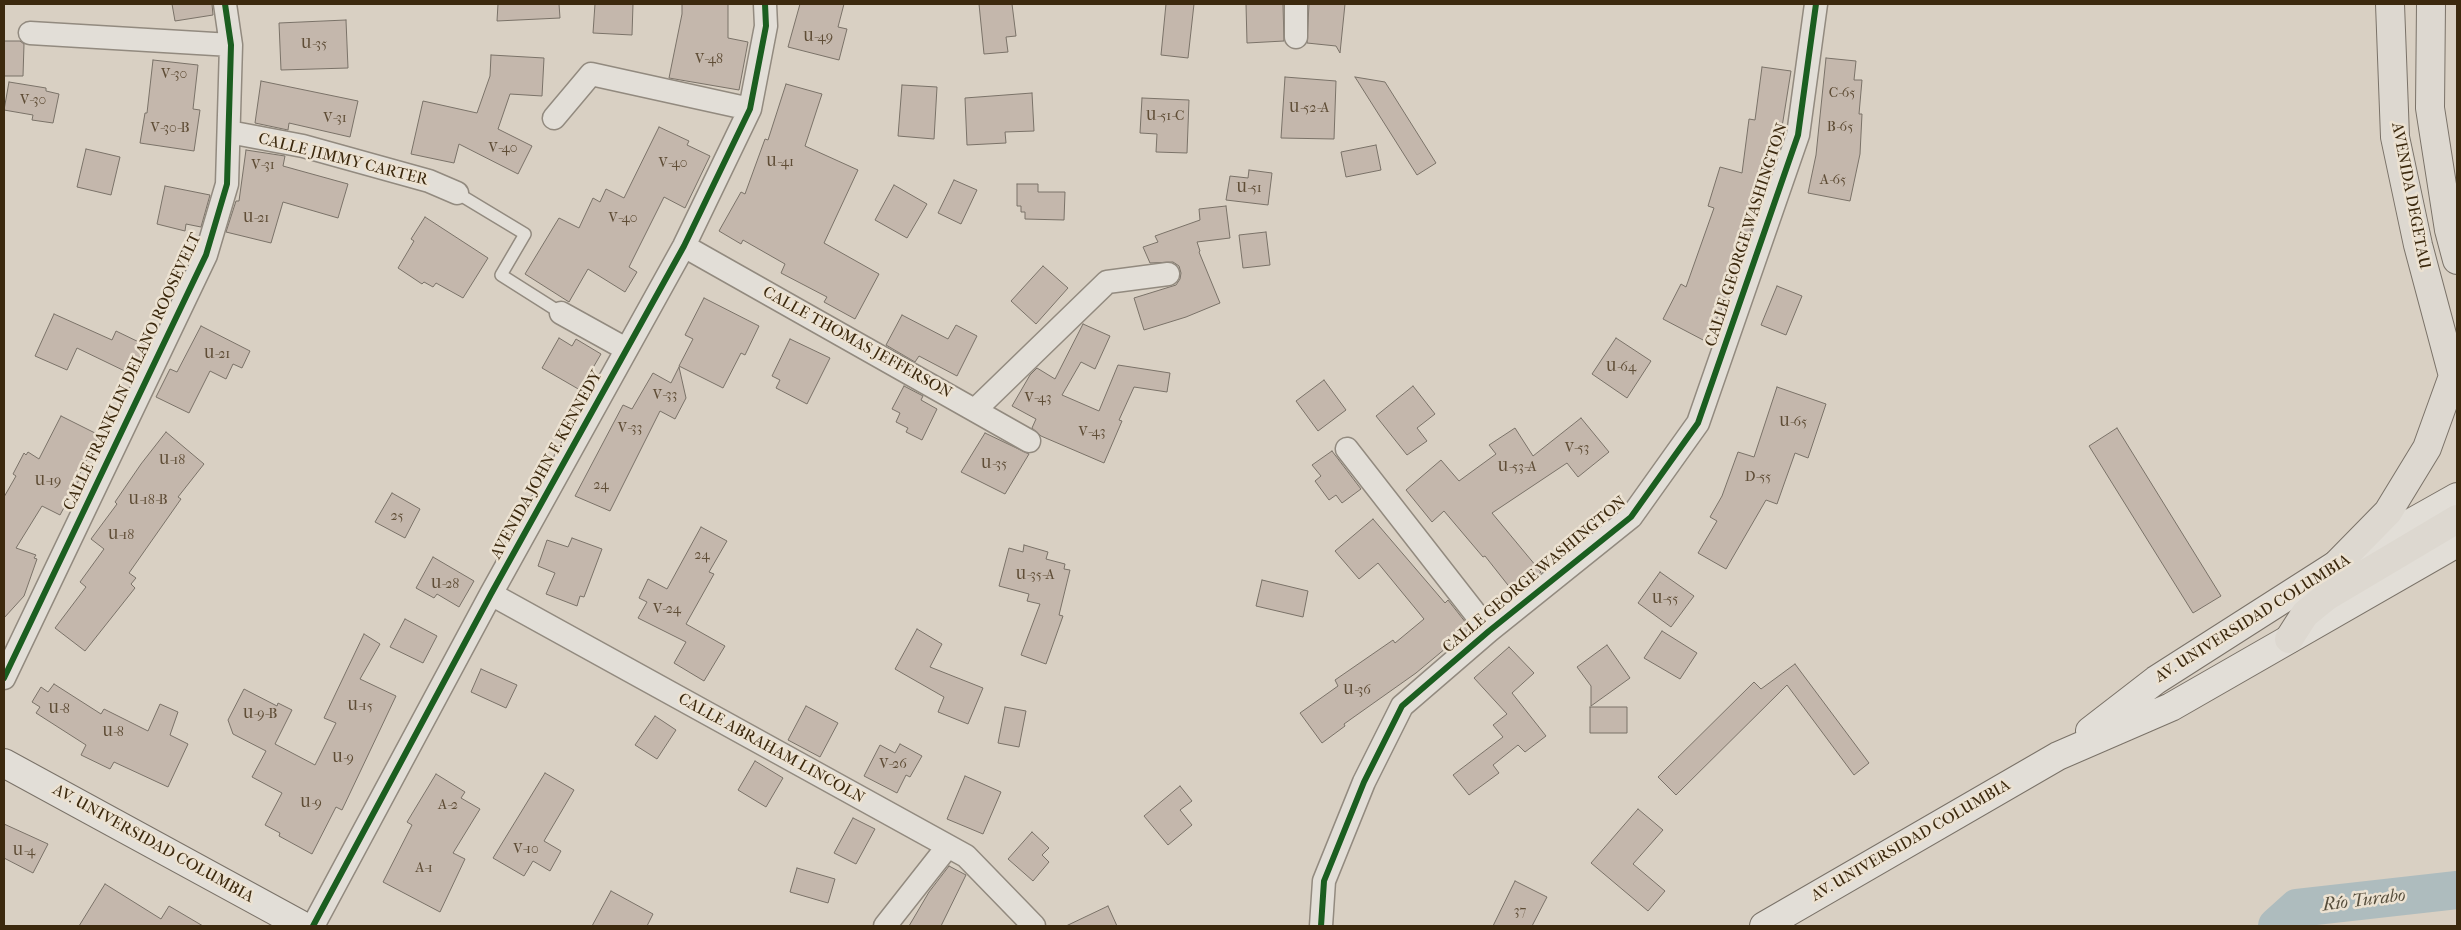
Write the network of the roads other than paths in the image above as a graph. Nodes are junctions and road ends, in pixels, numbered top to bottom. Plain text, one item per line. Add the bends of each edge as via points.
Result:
1 (225, 4) edge
2 (765, 4) edge
3 (1296, 4) edge
4 (1816, 4) edge
5 (2390, 4) edge
6 (2431, 4) edge
7 (30, 33) dead end
8 (1296, 37) dead end
9 (231, 45) junction
10 (750, 109) junction
11 (554, 118) dead end
12 (228, 132) junction
13 (457, 193) joint
14 (684, 246) junction
15 (2457, 260) edge
16 (1168, 274) dead end
17 (561, 313) joint
18 (626, 349) junction
19 (2455, 380) edge
20 (976, 409) junction
21 (1029, 440) dead end
22 (1347, 449) dead end
23 (2457, 497) edge
24 (2457, 519) edge
25 (2457, 543) edge
26 (2336, 565) junction
27 (491, 594) junction
28 (1489, 631) junction
29 (2289, 639) junction
30 (4, 678) edge
31 (2058, 756) junction
32 (4, 763) edge
33 (948, 846) junction
34 (303, 926) edge
35 (313, 926) edge
36 (885, 926) edge
37 (1034, 926) edge
38 (1321, 926) edge
39 (1764, 926) edge

1 - 9 street, CALLE FRANKLIN DELANO ROOSEVELT
2 - 10 street, AVENIDA JOHN F. KENNEDY via 766,26
3 - 8 street
4 - 28 street, CALLE GEORGE WASHINGTON via 1798,135 1698,423 1631,517
5 - 19 main road, AVENIDA DEGETAU via 2395,137 2418,245
6 - 15 main road, AVENIDA DEGETAU via 2430,108 2449,230
7 - 9 street
9 - 12 street, CALLE FRANKLIN DELANO ROOSEVELT
10 - 11 street via 592,74
10 - 14 street, AVENIDA JOHN F. KENNEDY
12 - 13 street, CALLE JIMMY CARTER via 303,146 429,181
12 - 30 street, CALLE FRANKLIN DELANO ROOSEVELT via 227,184 206,255
13 - 17 lane via 525,234 501,275
14 - 18 street, AVENIDA JOHN F. KENNEDY
14 - 20 street, CALLE THOMAS JEFFERSON
16 - 20 street via 1108,282
17 - 18 street
18 - 27 street, AVENIDA JOHN F. KENNEDY
19 - 26 main road via 2428,448 2388,512
20 - 21 street, CALLE THOMAS JEFFERSON
22 - 28 street
23 - 26 main road, AV. UNIVERSIDAD COLUMBIA
24 - 29 main road via 2326,597 2305,614
25 - 29 main road, AV. UNIVERSIDAD COLUMBIA
26 - 31 main road, AV. UNIVERSIDAD COLUMBIA via 2156,680
27 - 33 street, CALLE ABRAHAM LINCOLN
27 - 35 street, AVENIDA JOHN F. KENNEDY
28 - 38 street, CALLE GEORGE WASHINGTON via 1402,706 1364,782 1324,881
29 - 31 main road, AV. UNIVERSIDAD COLUMBIA via 2171,707
31 - 39 main road, AV. UNIVERSIDAD COLUMBIA
32 - 34 main road, AV. UNIVERSIDAD COLUMBIA
33 - 36 street
33 - 37 street, CALLE ABRAHAM LINCOLN via 966,856

